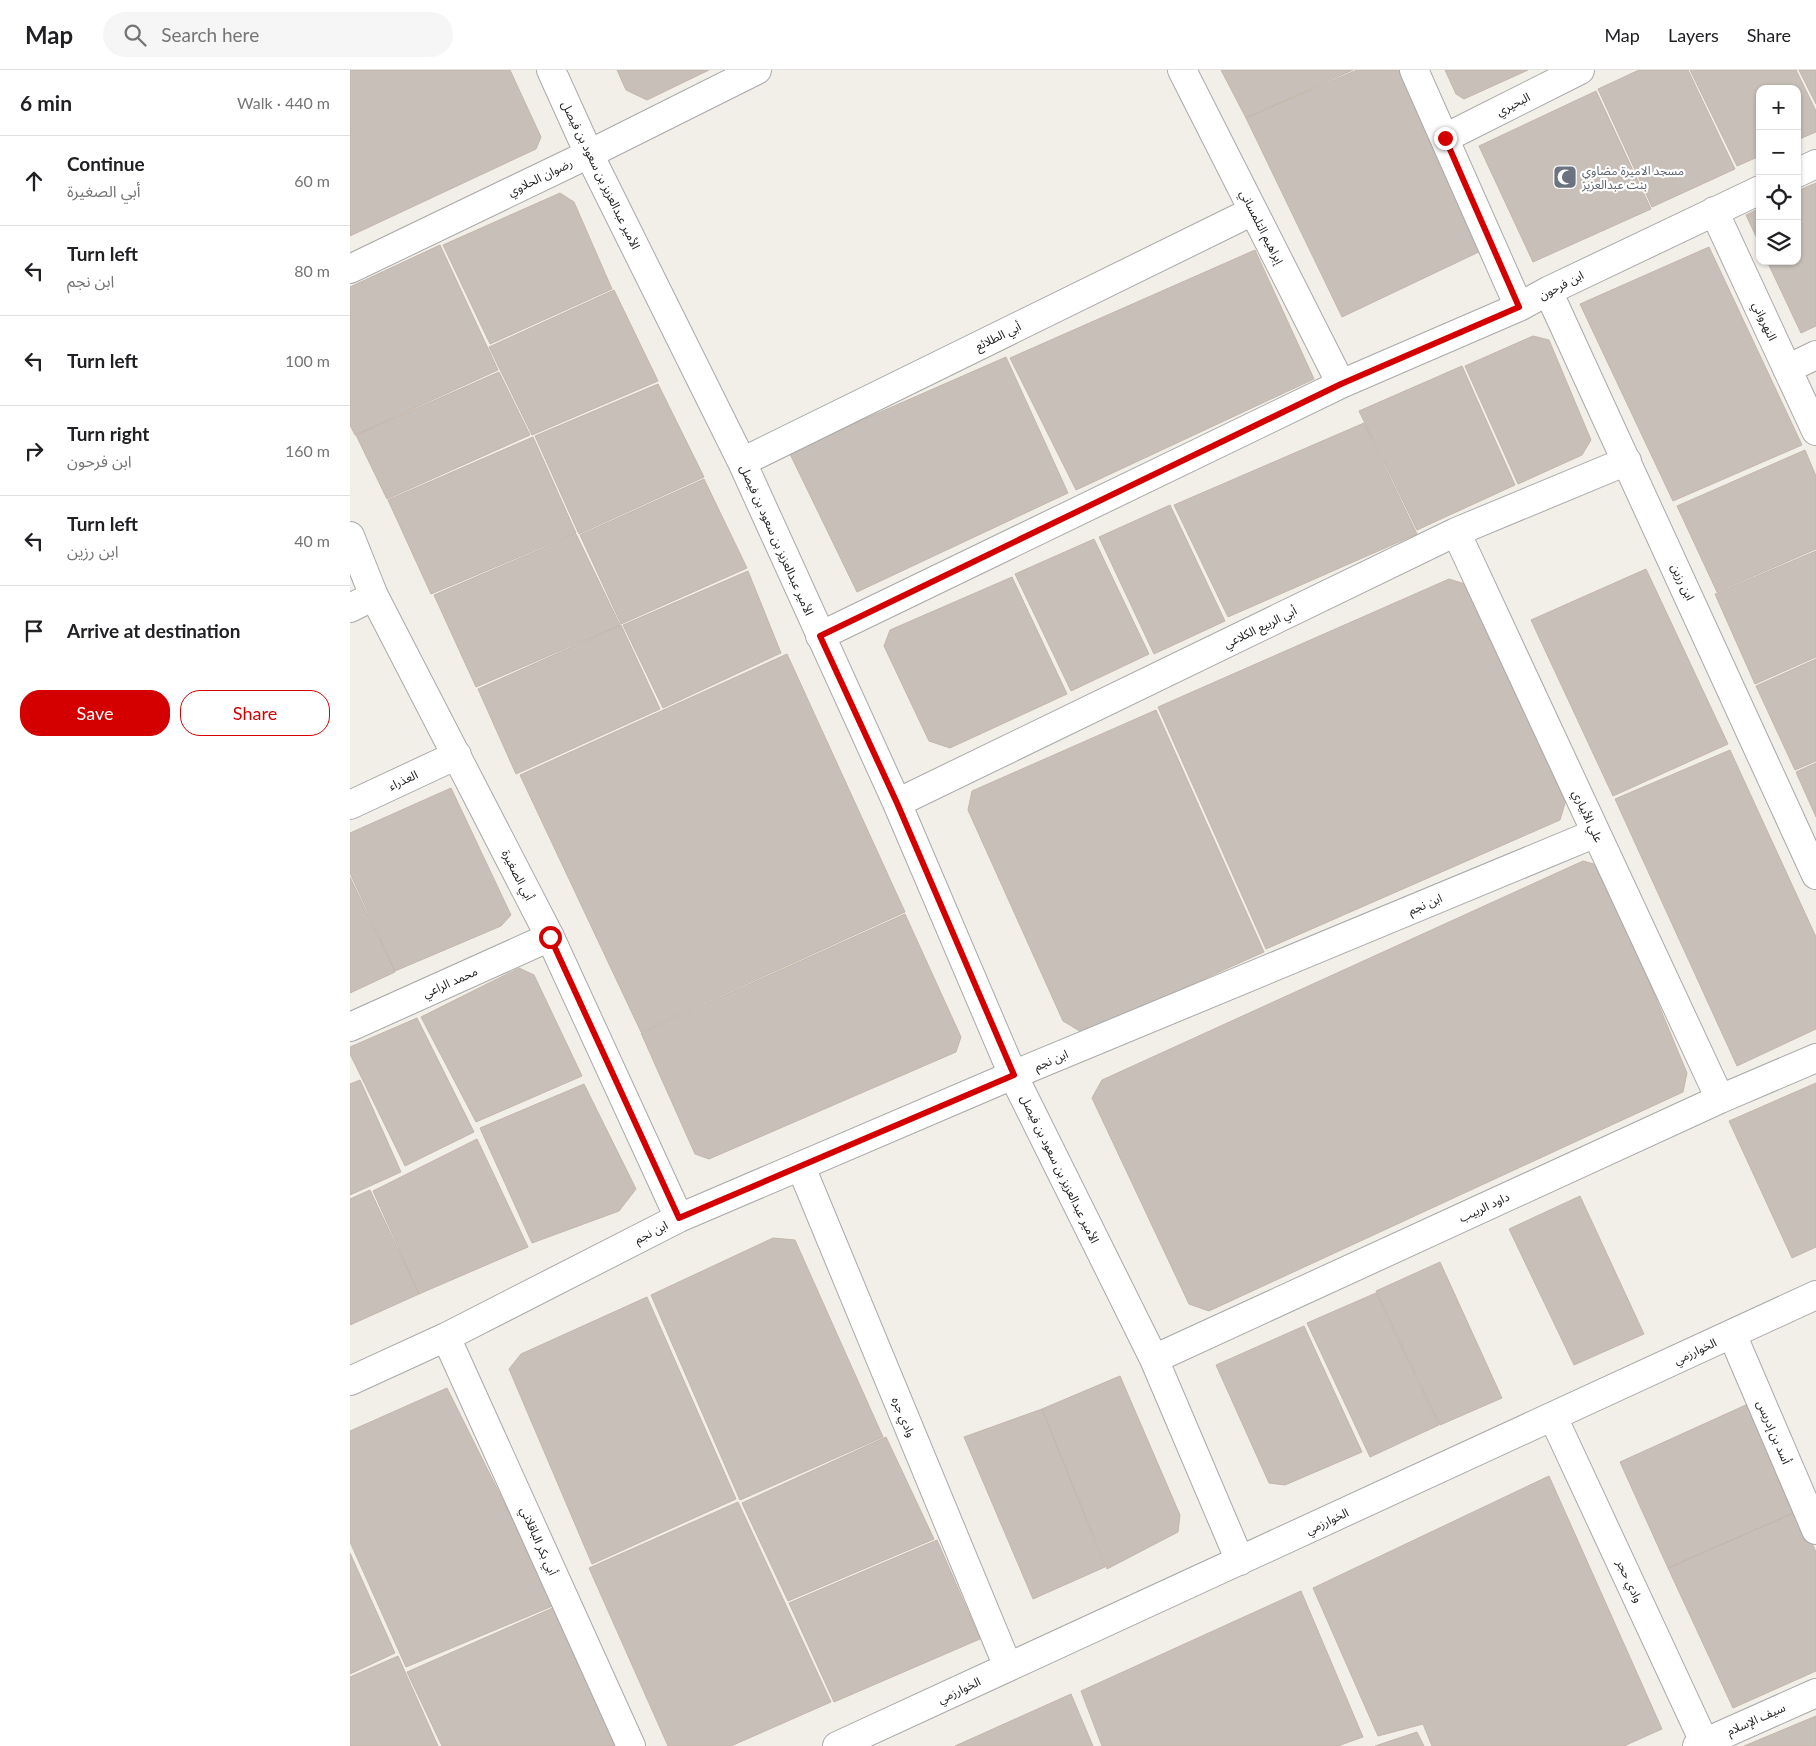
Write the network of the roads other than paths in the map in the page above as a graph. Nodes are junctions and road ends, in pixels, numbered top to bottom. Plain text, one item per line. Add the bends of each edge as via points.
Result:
1 (551, 70) edge
2 (757, 70) edge
3 (1182, 70) edge
4 (1414, 70) edge
5 (1580, 70) edge
6 (1445, 138) junction
7 (589, 154) junction
8 (1816, 164) edge
9 (1801, 170) edge
10 (1756, 192) edge
11 (1253, 210) junction
12 (1714, 211) junction
13 (350, 269) edge
14 (1548, 290) junction
15 (1519, 307) junction
16 (1816, 355) edge
17 (1787, 369) junction
18 (1341, 384) junction
19 (1816, 431) edge
20 (1628, 461) junction
21 (742, 462) junction
22 (1456, 532) junction
23 (350, 536) edge
24 (362, 602) edge
25 (820, 636) junction
26 (457, 755) junction
27 (897, 803) junction
28 (350, 806) edge
29 (1596, 833) junction
30 (1816, 875) edge
31 (550, 937) junction
32 (350, 1027) edge
33 (1816, 1058) edge
34 (1014, 1075) junction
35 (1720, 1099) junction
36 (801, 1166) junction
37 (679, 1218) junction
38 (1816, 1296) edge
39 (1732, 1334) junction
40 (446, 1337) junction
41 (1154, 1359) junction
42 (350, 1380) edge
43 (1553, 1417) junction
44 (1816, 1530) edge
45 (1240, 1560) junction
46 (1008, 1667) junction
47 (1816, 1693) edge
48 (1702, 1745) edge
49 (631, 1746) edge
50 (837, 1746) edge

1 - 7 street, الأمير عبدالعزيز بن سعود بن فيصل
2 - 7 street, رضوان الحلاوي
3 - 11 street, إبراهيم التلمساني
4 - 6 street
5 - 6 street, البحيري
6 - 15 street
7 - 13 street, رضوان الحلاوي
7 - 21 street, الأمير عبدالعزيز بن سعود بن فيصل
8 - 9 street
10 - 12 street, ابن فرحون
11 - 18 street, إبراهيم التلمساني
11 - 21 street, أبي الطلائع
12 - 14 street, ابن فرحون
12 - 17 street, النهرواني
14 - 15 street, ابن فرحون
14 - 20 street, ابن رزين
15 - 18 street, ابن فرحون
16 - 17 street
17 - 19 street, النهرواني
18 - 25 street, ابن فرحون
20 - 22 street, أبي الربيع الكلاعي
20 - 30 street, ابن رزين
21 - 25 street, الأمير عبدالعزيز بن سعود بن فيصل
22 - 27 street, أبي الربيع الكلاعي
22 - 29 street, علي الأبياري
23 - 24 street, أبي الصغيرة
24 - 26 street, أبي الصغيرة
25 - 27 street, الأمير عبدالعزيز بن سعود بن فيصل
26 - 28 street, العذراء
26 - 31 street, أبي الصغيرة
27 - 34 street, الأمير عبدالعزيز بن سعود بن فيصل
29 - 34 street, ابن نجم
29 - 35 street, علي الأبياري
31 - 32 street, محمد الراعي
31 - 37 street, أبي الصغيرة
33 - 35 street, داود الربيب
34 - 36 street, ابن نجم
34 - 41 street, الأمير عبدالعزيز بن سعود بن فيصل
35 - 41 street, داود الربيب
36 - 37 street, ابن نجم
36 - 46 street, وادي جره
37 - 40 street, ابن نجم
38 - 39 street, الخوارزمي
39 - 43 street, الخوارزمي
39 - 44 street, أسد بن إدريس
40 - 42 street, ابن نجم
40 - 49 street, أبي بكر الباقلاني
41 - 45 street, الأمير عبدالعزيز بن سعود بن فيصل
43 - 45 street, الخوارزمي
43 - 48 street, وادي حجر
45 - 46 street, الخوارزمي
46 - 50 street, الخوارزمي
47 - 48 street, سيف الإسلام

